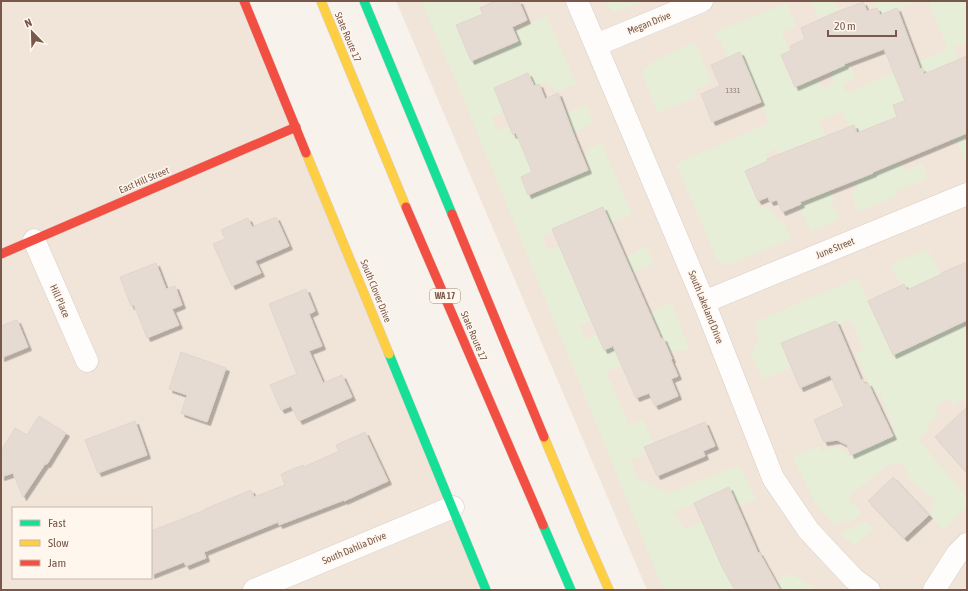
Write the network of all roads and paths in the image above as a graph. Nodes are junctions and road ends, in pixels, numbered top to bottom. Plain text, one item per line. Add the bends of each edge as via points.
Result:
1 (244, 1) edge
2 (321, 1) edge
3 (364, 1) edge
4 (577, 1) edge
5 (702, 1) edge
6 (596, 45) junction
7 (296, 126) junction
8 (967, 194) edge
9 (34, 240) junction
10 (1, 254) edge
11 (704, 302) junction
12 (87, 361) dead end
13 (453, 507) junction
14 (967, 544) edge
15 (254, 590) edge
16 (486, 590) edge
17 (571, 590) edge
18 (609, 590) edge
19 (869, 590) edge
20 (934, 590) edge

1 - 7 main road, South Clover Drive
2 - 17 main road, State Route 17 / WA 17 via 410,216
3 - 18 main road
4 - 6 street, South Lakeland Drive
5 - 6 street, Megan Drive
6 - 11 street, South Lakeland Drive
7 - 9 main road, East Hill Street
7 - 13 main road, South Clover Drive
8 - 11 street, June Street
9 - 10 main road, East Hill Street
9 - 12 street, Hill Place
11 - 19 street, South Lakeland Drive via 773,478 809,531 854,579
13 - 15 street, South Dahlia Drive
13 - 16 main road, South Clover Drive
14 - 20 street via 957,554

